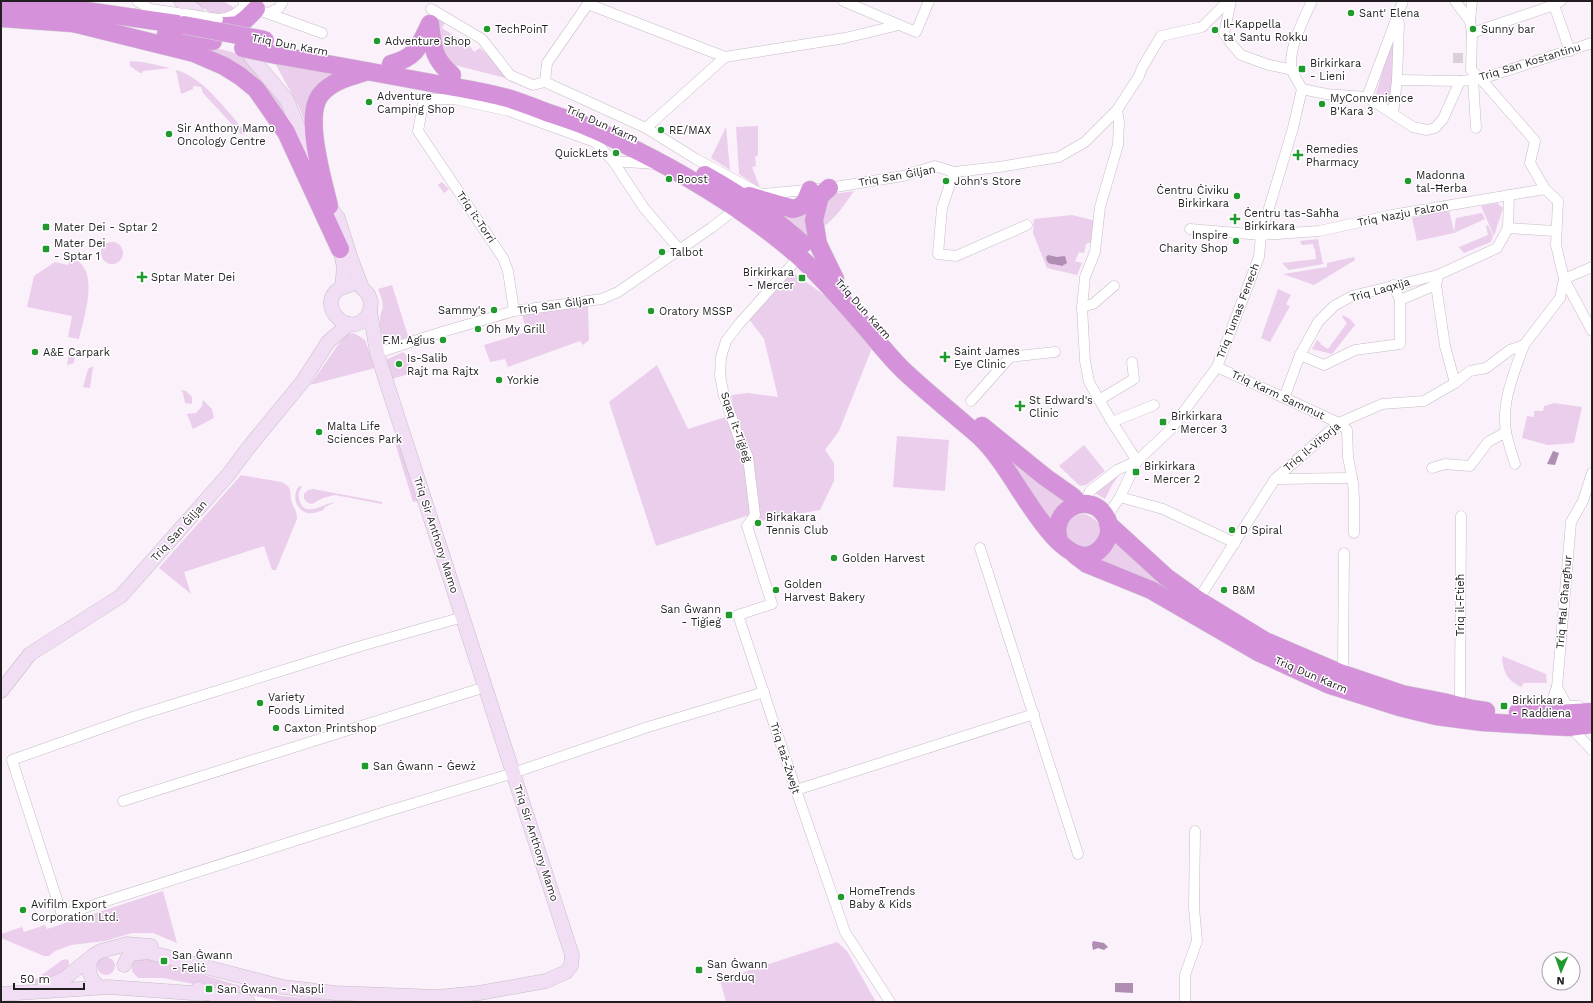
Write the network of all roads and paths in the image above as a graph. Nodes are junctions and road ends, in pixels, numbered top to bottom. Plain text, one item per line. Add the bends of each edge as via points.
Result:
1 (137, 1) edge
2 (283, 1) edge
3 (843, 1) edge
4 (928, 1) edge
5 (1230, 1) edge
6 (1312, 1) edge
7 (1403, 1) edge
8 (1455, 1) edge
9 (1472, 1) edge
10 (1, 2) edge
11 (35, 2) edge
12 (589, 2) edge
13 (1557, 3) edge
14 (253, 6) edge
15 (432, 11) edge
16 (186, 13) edge
17 (1399, 13) junction
18 (1, 18) edge
19 (1470, 21) junction
20 (73, 23) junction
21 (898, 25) junction
22 (322, 33) dead end
23 (1472, 33) junction
24 (1592, 43) edge
25 (270, 47) junction
26 (1570, 51) junction
27 (251, 57) dead end
28 (725, 57) junction
29 (391, 64) junction
30 (1292, 70) junction
31 (369, 71) junction
32 (452, 75) junction
33 (1477, 79) junction
34 (1397, 80) junction
35 (1460, 81) junction
36 (545, 82) junction
37 (1302, 89) junction
38 (1367, 97) junction
39 (424, 99) joint
40 (1117, 110) junction
41 (1393, 114) junction
42 (646, 128) junction
43 (1476, 128) dead end
44 (613, 161) junction
45 (666, 165) junction
46 (954, 172) junction
47 (829, 188) junction
48 (1545, 189) junction
49 (810, 190) junction
50 (1509, 195) junction
51 (736, 200) junction
52 (328, 206) junction
53 (1027, 225) dead end
54 (1508, 228) junction
55 (1190, 229) dead end
56 (1556, 231) junction
57 (1260, 235) junction
58 (340, 249) junction
59 (679, 249) junction
60 (799, 257) junction
61 (1592, 267) edge
62 (835, 279) junction
63 (1564, 279) junction
64 (1437, 280) junction
65 (1393, 285) junction
66 (1114, 286) dead end
67 (342, 287) junction
68 (362, 288) junction
69 (1400, 300) junction
70 (1082, 307) junction
71 (370, 311) junction
72 (514, 311) junction
73 (334, 315) junction
74 (351, 324) junction
75 (1592, 331) edge
76 (328, 342) junction
77 (1524, 345) junction
78 (1055, 352) dead end
79 (377, 353) junction
80 (1300, 355) junction
81 (1132, 362) dead end
82 (1217, 367) junction
83 (1455, 383) junction
84 (1284, 398) junction
85 (1099, 400) junction
86 (971, 401) dead end
87 (1154, 405) dead end
88 (1112, 422) junction
89 (1338, 423) junction
90 (1506, 432) junction
91 (1137, 461) junction
92 (1515, 464) dead end
93 (1432, 468) dead end
94 (1592, 474) edge
95 (1352, 478) junction
96 (1274, 479) junction
97 (1120, 497) junction
98 (1588, 501) edge
99 (1082, 504) junction
100 (1461, 516) dead end
101 (1107, 521) junction
102 (747, 526) joint
103 (1354, 533) dead end
104 (1060, 543) junction
105 (1235, 543) junction
106 (980, 548) dead end
107 (1344, 553) dead end
108 (1075, 555) junction
109 (1198, 600) junction
110 (463, 617) junction
111 (1343, 664) dead end
112 (486, 687) junction
113 (1557, 687) junction
114 (1, 691) edge
115 (764, 692) junction
116 (1460, 695) dead end
117 (1592, 709) edge
118 (1592, 712) edge
119 (1534, 713) junction
120 (1034, 714) junction
121 (1592, 724) edge
122 (1569, 727) junction
123 (1592, 750) edge
124 (513, 773) junction
125 (796, 790) junction
126 (124, 801) dead end
127 (1195, 831) dead end
128 (1078, 854) dead end
129 (98, 953) junction
130 (194, 963) junction
131 (123, 969) junction
132 (136, 981) junction
133 (104, 987) junction
134 (37, 991) junction
135 (207, 993) junction
136 (1, 994) edge
137 (248, 1002) edge
138 (890, 1002) edge
139 (1185, 1002) edge

1 - 16 street via 150,9
2 - 14 street via 279,8
3 - 21 street
4 - 21 street via 916,32
5 - 30 street via 1224,34 1241,55
5 - 40 street, Triq San Ġiljan via 1202,27 1161,36
6 - 30 street via 1295,41
7 - 17 street
8 - 19 street
9 - 19 street
10 - 11 highway, Triq Dun Karm
11 - 16 highway, Triq Dun Karm
12 - 28 street
12 - 36 street via 547,63
13 - 23 street
13 - 26 street
14 - 16 street, bridge via 227,18 218,19
14 - 16 highway via 246,19 238,25 228,26
14 - 22 street
15 - 29 highway via 419,46 412,55
15 - 32 highway via 432,48
15 - 36 street, Triq Dun Karm via 482,39 510,75 534,85
16 - 25 highway, Triq Dun Karm, bridge
17 - 34 street
17 - 38 street
18 - 20 highway, Triq Dun Karm
19 - 23 street
20 - 25 highway, Triq Dun Karm, bridge
20 - 58 highway via 194,53 224,66 256,89 286,132
21 - 28 street via 845,38
23 - 33 street via 1471,70
24 - 26 street, Triq San Kostantinu
25 - 29 highway, Triq Dun Karm
25 - 31 highway, Triq Dun Karm
26 - 33 street, Triq San Kostantinu
27 - 52 main road, Triq Sir Anthony Mamo via 288,100
28 - 42 street
29 - 32 highway, Triq Dun Karm
30 - 37 street
31 - 45 highway, Triq Dun Karm via 504,97 590,127
31 - 52 highway via 329,86 320,95 314,109 314,138
32 - 51 highway, Triq Dun Karm via 488,82 592,117 664,152
33 - 35 street, Triq San Kostantinu
33 - 43 street
33 - 48 street via 1535,141 1530,163
34 - 35 street, Triq San Kostantinu
34 - 41 street
35 - 41 street via 1443,119 1435,128 1427,130 1413,127
36 - 42 street, Triq Dun Karm
37 - 38 street via 1326,94
37 - 57 street, Triq Tumas Fenech via 1293,128
38 - 41 street
39 - 44 street, Triq Dun Karm via 455,98 509,111 595,142
39 - 72 street, Triq it-Torri via 418,131 503,258 508,271
40 - 46 street, Triq San Ġiljan via 1085,142 1059,156
40 - 70 street via 1118,145 1100,207 1095,252 1084,277
42 - 49 street, Triq Dun Karm via 761,194
44 - 45 street, Triq Dun Karm
44 - 59 street via 644,208
45 - 51 highway, Triq Dun Karm
46 - 47 street, Triq San Ġiljan via 935,166 903,176
46 - 53 street via 942,208 938,254 956,256
47 - 49 street, Triq Dun Karm
47 - 62 highway via 820,196 814,220 818,244
48 - 50 street, Triq Nazju Falzon
48 - 56 street via 1558,201
49 - 51 highway via 805,204 793,209
50 - 54 street, Triq Laqxija
50 - 57 street, Triq Nazju Falzon via 1392,215 1319,231
51 - 59 street, Triq San Ġiljan via 711,228
51 - 60 highway, Triq Dun Karm
51 - 62 highway, Triq Dun Karm via 784,227 810,250
52 - 58 main road, Triq Sir Anthony Mamo
52 - 68 main road, Triq Sir Anthony Mamo via 338,218
54 - 56 street
54 - 64 street, Triq Laqxija via 1497,248
55 - 57 street, Triq Nazju Falzon
56 - 63 street via 1556,245
57 - 82 street, Triq Tumas Fenech via 1260,257
58 - 67 main road, Triq Sir Anthony Mamo via 344,267
59 - 72 street, Triq San Ġiljan via 618,292 602,299
60 - 102 street, Sqaq it-Tiġieġ via 739,324 726,341 721,357 720,375 724,396 738,438 748,457 755,515
60 - 104 highway, Triq Dun Karm via 901,368 986,442 1043,525
61 - 63 street
62 - 99 highway, Triq Dun Karm via 916,366 992,434
63 - 75 street
63 - 77 street, Triq il-Vitorja via 1560,298
64 - 65 street, Triq Laqxija
64 - 69 street, Triq Laqxija
64 - 83 street via 1445,346
65 - 69 street
65 - 80 street, Triq Laqxija via 1352,296 1334,306 1318,322
66 - 70 street via 1093,304
67 - 68 main road via 352,285
67 - 73 main road, Triq Sir Anthony Mamo via 333,296 331,308
68 - 71 main road, Triq Sir Anthony Mamo via 371,302
69 - 80 street via 1400,344 1355,350 1324,364
70 - 85 street via 1085,361 1089,382
71 - 74 main road via 364,320
71 - 79 main road, Triq Sir Anthony Mamo
72 - 79 street, Triq San Ġiljan
73 - 74 main road, Triq Sir Anthony Mamo via 340,321
73 - 76 main road, Triq San Ġiljan
74 - 76 main road, Triq San Ġiljan
74 - 79 main road, Triq Sir Anthony Mamo via 365,334
76 - 114 main road, Triq San Ġiljan via 303,381 228,475 121,596 30,654
77 - 83 street, Triq il-Vitorja via 1510,350 1486,368 1470,371
77 - 90 street via 1508,388 1504,416
78 - 86 street via 1010,357
79 - 110 main road, Triq Sir Anthony Mamo
80 - 84 street, Triq Laqxija
81 - 85 street via 1134,379
82 - 84 street, Triq Karm Sammut
82 - 91 street, Triq Tumas Fenech via 1170,430
83 - 89 street, Triq il-Vitorja via 1424,401 1382,404
84 - 89 street, Triq Karm Sammut
85 - 88 street
87 - 88 street
88 - 91 street
89 - 95 street via 1347,430
89 - 96 street, Triq il-Vitorja
90 - 92 street
90 - 93 street via 1488,442 1470,466 1445,464
91 - 97 street, Triq Tumas Fenech
91 - 99 street, Triq Tumas Fenech via 1117,470 1090,491
94 - 98 street, Triq Ħal Għargħur
95 - 96 street
95 - 103 street
96 - 105 street, Triq il-Vitorja
97 - 101 street, Triq Tumas Fenech
97 - 105 street via 1163,509
98 - 113 street, Triq Ħal Għargħur via 1571,522
99 - 101 highway, Triq Dun Karm via 1101,511
99 - 104 highway via 1067,509 1061,516 1057,532
100 - 116 street, Triq il-Ftieħ
101 - 108 highway via 1108,538 1100,550 1085,556
101 - 109 highway, Triq Dun Karm via 1166,577
102 - 115 street, Triq taż-Żwejt via 772,604 738,615
104 - 108 highway, Triq Dun Karm
105 - 109 street, Triq il-Vitorja
106 - 120 street
107 - 111 street
108 - 122 highway, Triq Dun Karm via 1086,564 1151,590 1258,652 1330,685 1436,716 1482,722
109 - 119 highway, Triq Dun Karm via 1265,641 1388,690 1472,709
110 - 112 main road, Triq Sir Anthony Mamo
110 - 124 street via 136,716 12,760 62,915
112 - 124 main road, Triq Sir Anthony Mamo
112 - 126 street
113 - 117 street via 1567,706
113 - 119 street, Triq Ħal Għargħur via 1550,706
115 - 124 street via 648,727
115 - 125 street, Triq taż-Żwejt
118 - 119 highway, Triq Dun Karm
120 - 125 street
120 - 128 street
121 - 122 highway, Triq Dun Karm
122 - 123 street
124 - 130 main road, Triq Sir Anthony Mamo via 572,955 571,966 566,972 546,981 479,993 437,997 335,993 283,987
125 - 138 street, Triq taż-Żwejt via 845,932
127 - 139 street via 1194,908 1197,941 1185,975
129 - 130 main road, Triq Sir Anthony Mamo via 127,944 150,945
129 - 131 main road via 107,950 113,952 122,960
129 - 133 main road via 90,959 89,971 94,982
129 - 134 main road via 64,979
130 - 131 main road, Triq Sir Anthony Mamo via 148,952 130,954
131 - 132 main road via 128,979
131 - 133 main road via 119,980
132 - 133 main road
132 - 135 main road via 176,984
133 - 134 main road
133 - 135 main road
134 - 136 main road
135 - 137 main road

